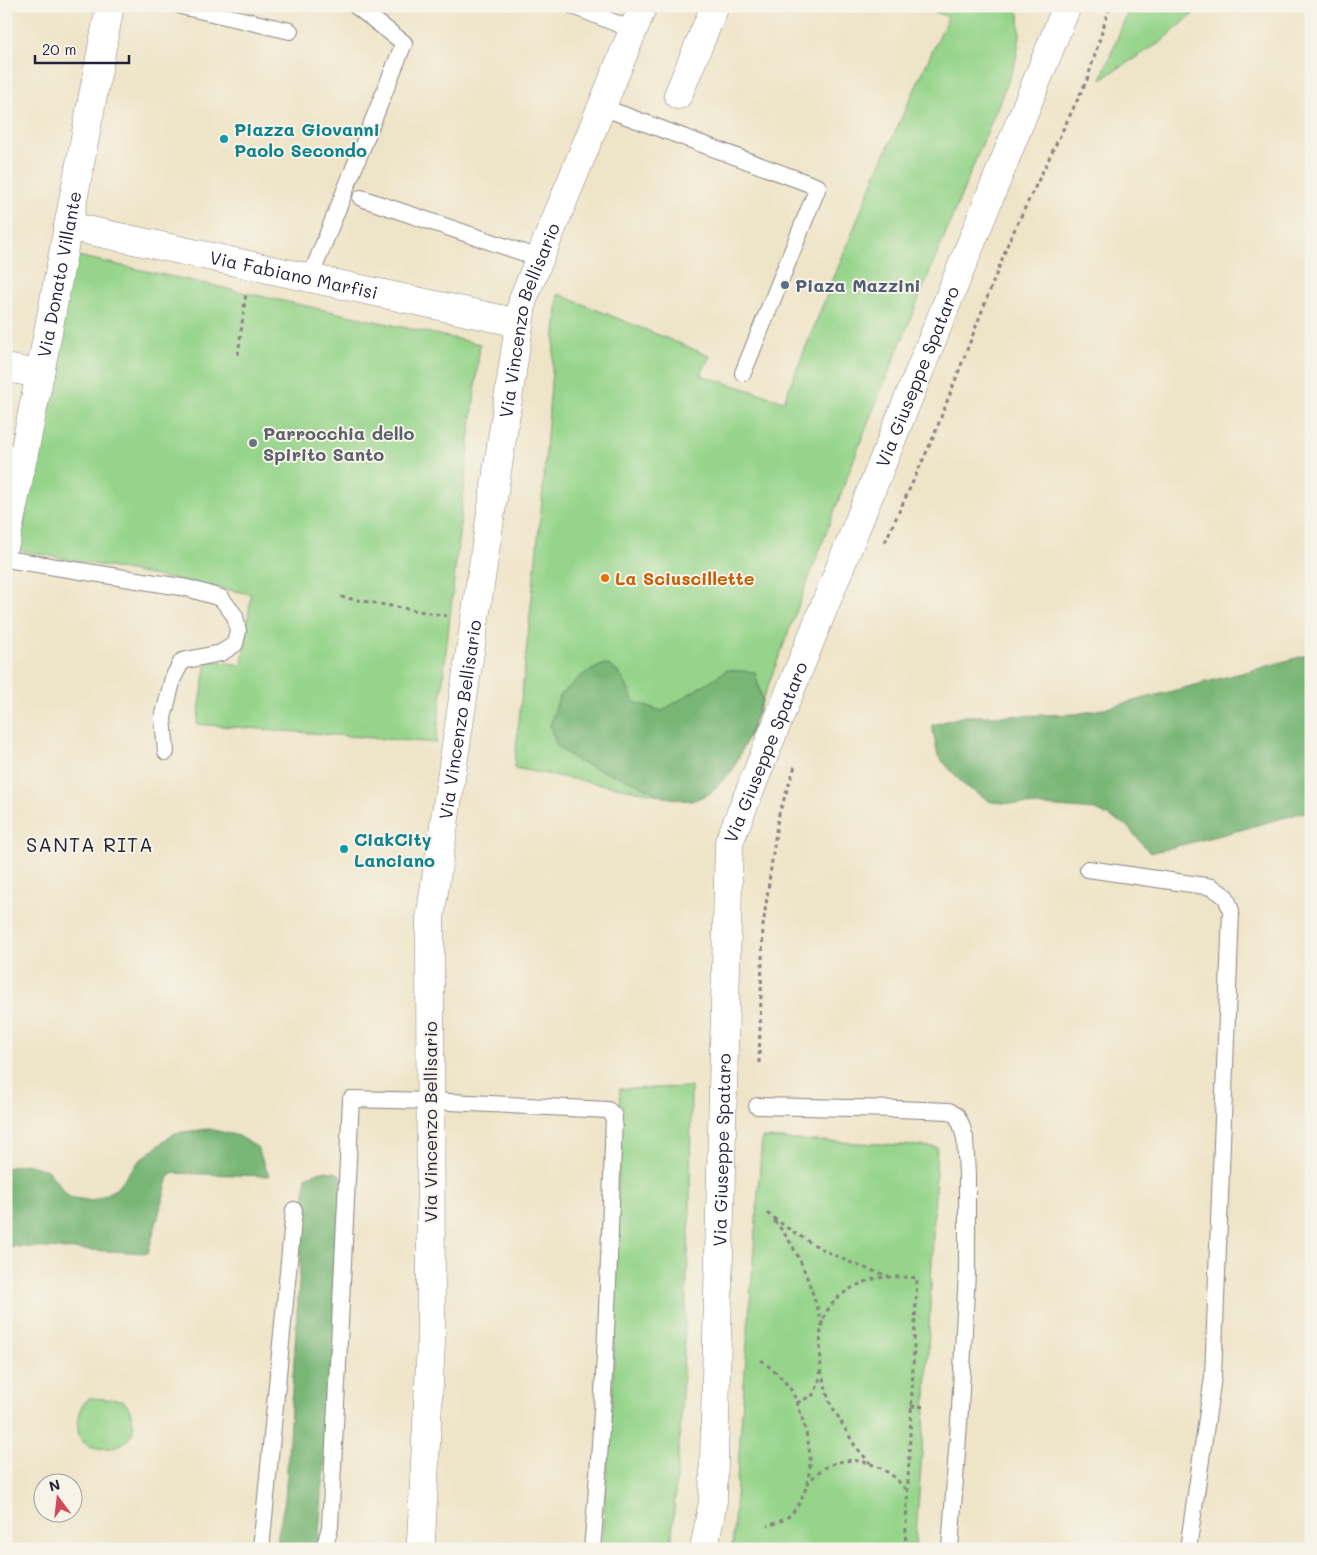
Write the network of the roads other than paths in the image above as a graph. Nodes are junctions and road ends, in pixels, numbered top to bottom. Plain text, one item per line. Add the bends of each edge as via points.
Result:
1 (110, 6) edge
2 (181, 6) edge
3 (356, 6) edge
4 (573, 6) edge
5 (716, 6) edge
6 (1067, 6) edge
7 (638, 18) edge
8 (290, 31) dead end
9 (678, 95) dead end
10 (602, 107) junction
11 (361, 198) dead end
12 (68, 226) junction
13 (539, 258) junction
14 (310, 278) junction
15 (519, 323) junction
16 (6, 368) edge
17 (40, 374) junction
18 (743, 374) dead end
19 (6, 540) edge
20 (6, 558) edge
21 (166, 752) dead end
22 (1088, 870) dead end
23 (430, 1101) junction
24 (757, 1106) dead end
25 (294, 1210) dead end
26 (261, 1549) edge
27 (324, 1549) edge
28 (420, 1549) edge
29 (592, 1549) edge
30 (704, 1549) edge
31 (950, 1549) edge
32 (1188, 1549) edge

1 - 12 street, Via Donato Villante
2 - 8 lane
3 - 14 lane via 404,43
4 - 7 lane
5 - 9 street
6 - 30 street, Via Giuseppe Spataro via 729,842 713,1501
7 - 10 street, Via Vincenzo Bellisario
10 - 13 street, Via Vincenzo Bellisario
10 - 18 lane via 818,187
11 - 13 lane
12 - 14 street, Via Fabiano Marfisi
12 - 17 street, Via Donato Villante
13 - 15 street, Via Vincenzo Bellisario via 522,299
14 - 15 street, Via Fabiano Marfisi
15 - 23 street, Via Vincenzo Bellisario via 430,918
16 - 17 street
17 - 19 street, Via Donato Villante
20 - 21 lane via 187,588 221,598 235,616 238,631 235,644 221,653 182,661 173,678 163,718
22 - 32 lane via 1212,887 1226,897 1231,911 1213,1376
23 - 27 lane via 351,1099 330,1527
23 - 28 street, Via Vincenzo Bellisario via 431,1343
23 - 29 lane via 608,1110 614,1116 608,1308
24 - 31 lane via 949,1111 961,1124 967,1174 967,1271
25 - 26 lane

